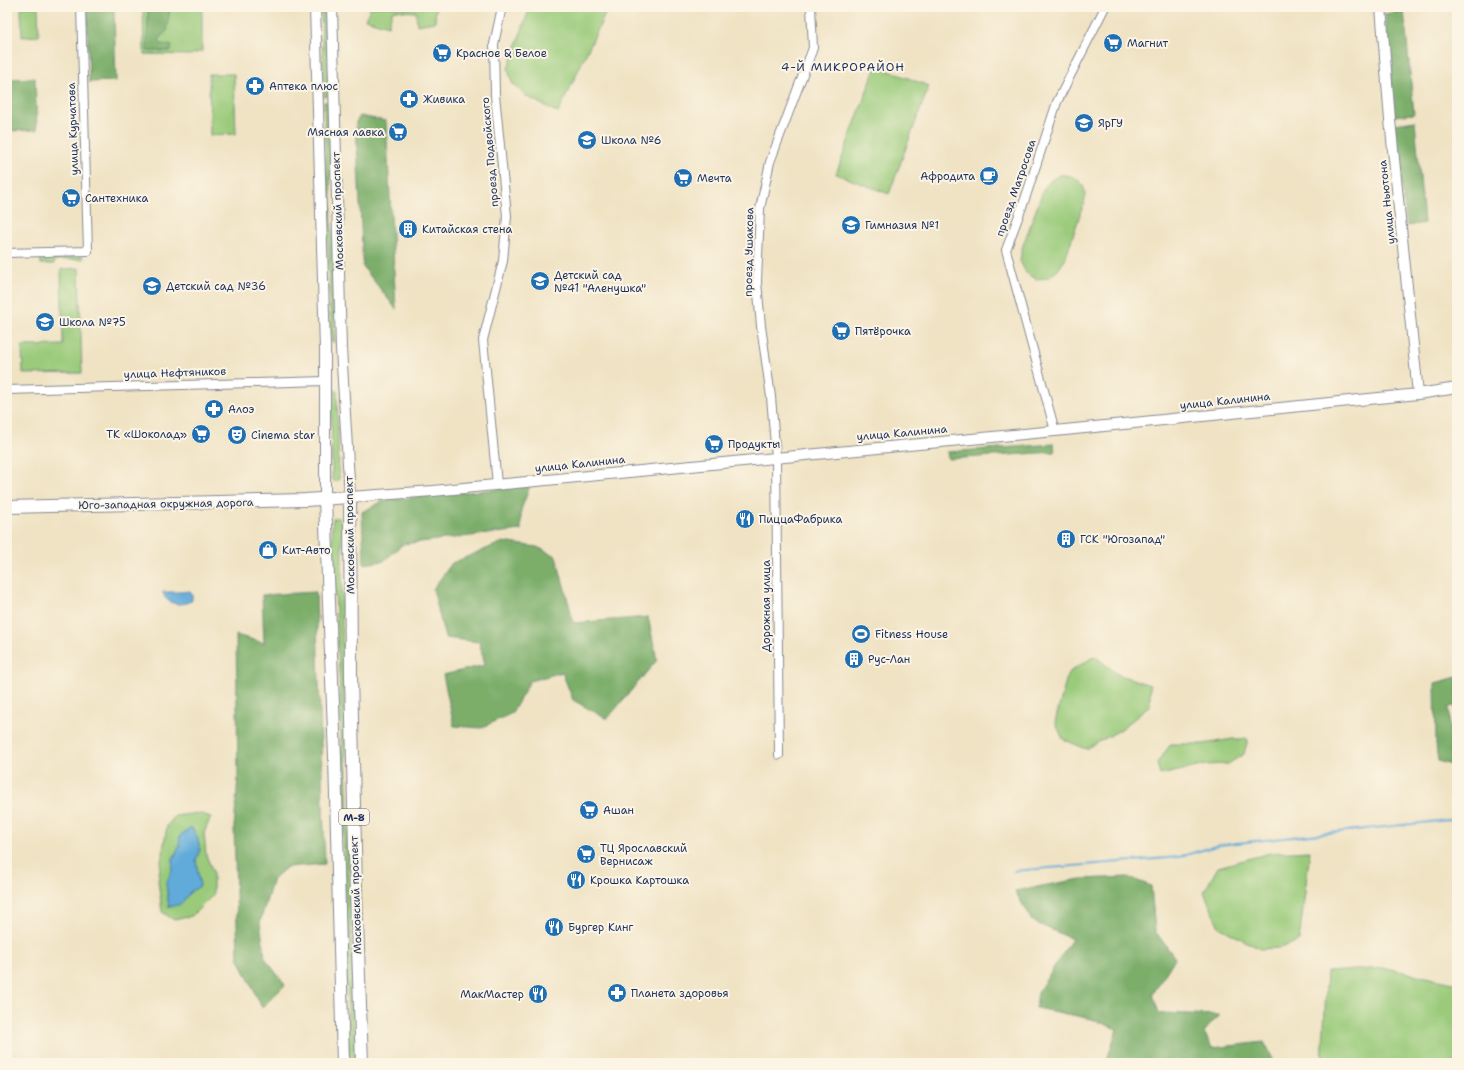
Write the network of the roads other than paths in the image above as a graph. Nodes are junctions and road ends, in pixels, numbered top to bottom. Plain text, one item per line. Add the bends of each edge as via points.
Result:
1 (81, 7) edge
2 (315, 7) edge
3 (332, 7) edge
4 (502, 7) edge
5 (811, 7) edge
6 (1105, 7) edge
7 (1381, 7) edge
8 (7, 253) edge
9 (341, 348) junction
10 (325, 349) junction
11 (325, 381) junction
12 (343, 381) junction
13 (1457, 388) edge
14 (7, 390) edge
15 (1418, 394) junction
16 (1055, 431) junction
17 (776, 457) junction
18 (497, 484) junction
19 (350, 497) junction
20 (325, 499) junction
21 (7, 507) edge
22 (779, 754) dead end
23 (343, 1063) edge
24 (362, 1063) edge

1 - 8 street, улица Курчатова via 88,251
2 - 10 main road, Московский проспект
3 - 9 main road, Московский проспект
4 - 18 street, проезд Подвойского via 494,44 495,96 507,216 503,261 483,340
5 - 17 street, проезд Ушакова via 813,48 770,162 760,209 757,282
6 - 16 street, проезд Матросова via 1057,102 1006,250
7 - 15 main road, улица Ньютона
9 - 10 main road
9 - 12 main road, Московский проспект
10 - 11 main road, Московский проспект
11 - 12 main road, улица Нефтяников
11 - 14 street, улица Нефтяников
11 - 20 main road, Московский проспект
12 - 19 main road, Московский проспект
13 - 15 main road, улица Калинина
15 - 16 main road, улица Калинина
16 - 17 main road, улица Калинина
17 - 18 main road, улица Калинина
17 - 22 street, Дорожная улица
18 - 19 main road, улица Калинина
19 - 20 highway, Юго-западная окружная дорога
19 - 24 highway, Московский проспект / М-8 via 351,675
20 - 21 highway, Юго-западная окружная дорога
20 - 23 highway, Московский проспект / М-8

